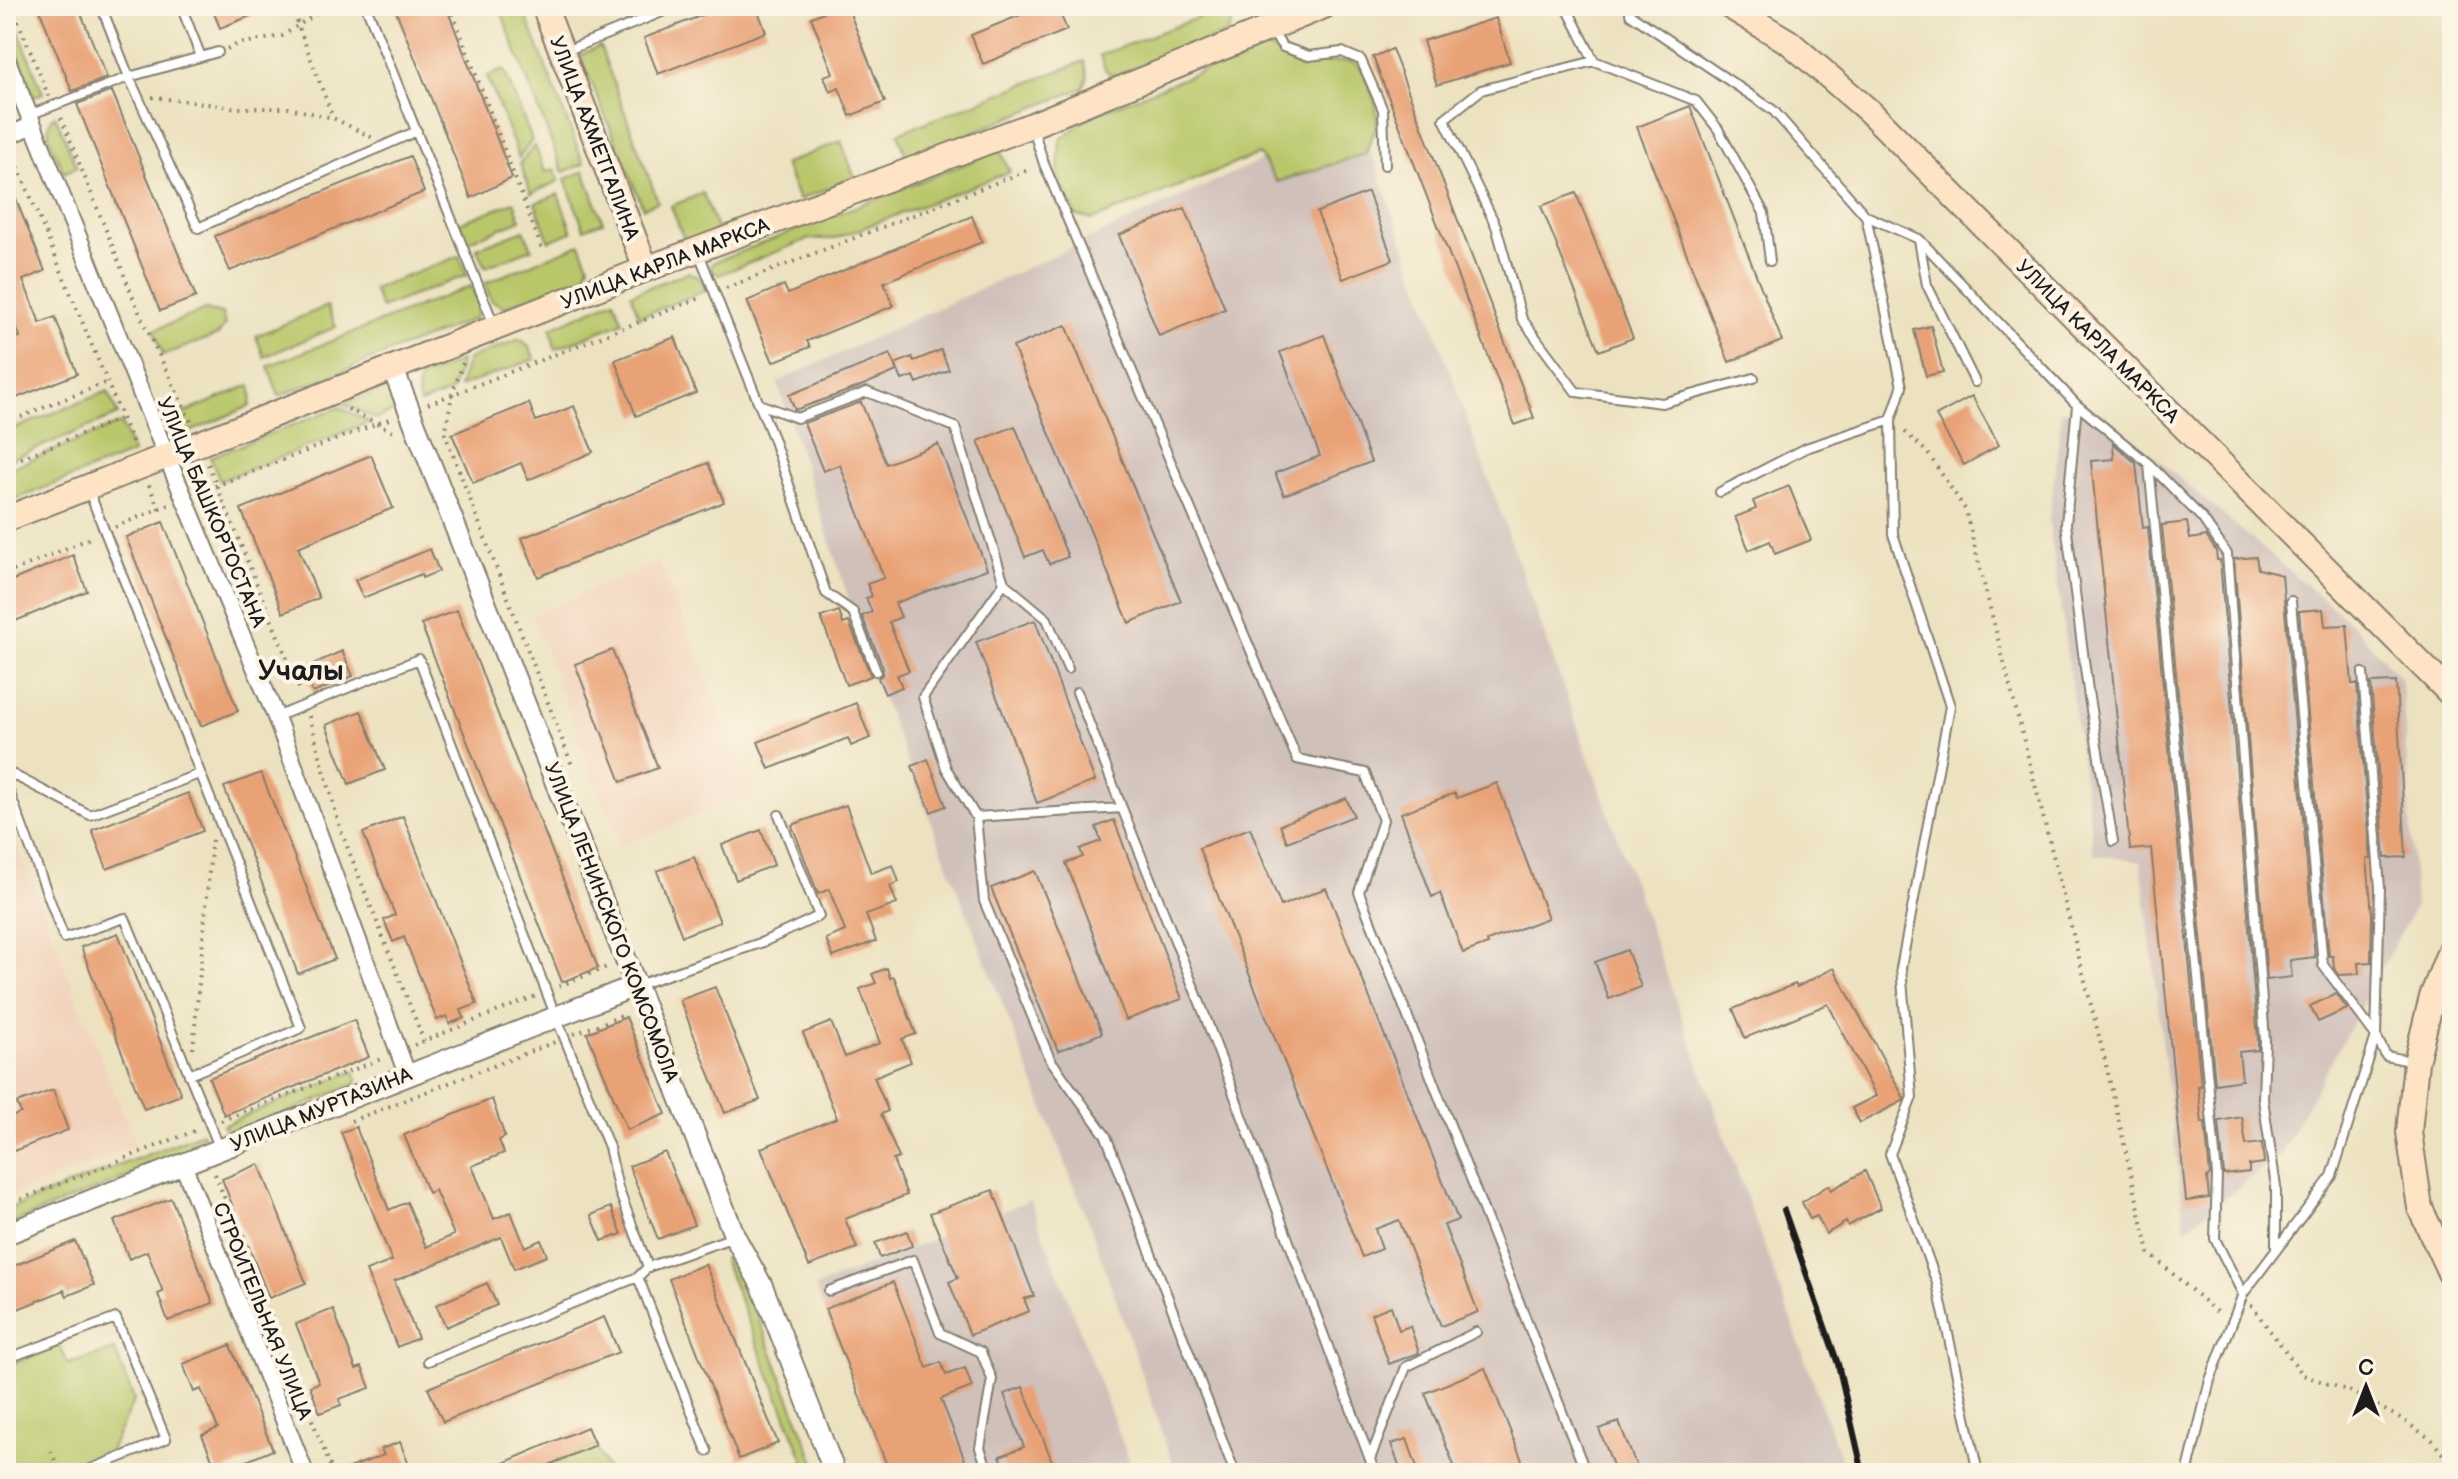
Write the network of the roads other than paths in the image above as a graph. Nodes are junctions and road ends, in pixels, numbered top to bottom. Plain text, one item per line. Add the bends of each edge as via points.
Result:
1 (101, 6) edge
2 (181, 6) edge
3 (366, 6) edge
4 (544, 6) edge
5 (677, 6) edge
6 (1324, 6) edge
7 (1566, 6) edge
8 (1631, 6) edge
9 (1729, 6) edge
10 (1269, 29) junction
11 (218, 52) road end
12 (561, 52) junction
13 (201, 57) junction
14 (6, 58) edge
15 (1594, 61) junction
16 (129, 77) junction
17 (31, 120) junction
18 (1032, 125) junction
19 (417, 131) junction
20 (6, 137) edge
21 (1385, 165) dead end
22 (1866, 216) junction
23 (1919, 239) junction
24 (697, 250) junction
25 (1770, 261) dead end
26 (646, 269) junction
27 (495, 329) junction
28 (393, 369) junction
29 (1754, 378) dead end
30 (1975, 382) dead end
31 (759, 404) junction
32 (2077, 405) junction
33 (1891, 420) junction
34 (167, 457) junction
35 (2149, 464) junction
36 (87, 488) junction
37 (1720, 492) dead end
38 (6, 519) edge
39 (1004, 583) junction
40 (2291, 601) dead end
41 (1068, 669) dead end
42 (876, 671) dead end
43 (2363, 673) dead end
44 (1077, 692) dead end
45 (2452, 695) edge
46 (276, 717) junction
47 (6, 771) edge
48 (199, 774) junction
49 (6, 783) edge
50 (1122, 808) junction
51 (779, 815) dead end
52 (976, 817) junction
53 (2113, 841) dead end
54 (2452, 945) edge
55 (637, 985) junction
56 (556, 1017) junction
57 (2376, 1036) junction
58 (2416, 1062) junction
59 (188, 1073) junction
60 (407, 1074) junction
61 (220, 1149) junction
62 (183, 1164) junction
63 (6, 1234) edge
64 (735, 1237) junction
65 (2276, 1248) junction
66 (648, 1267) junction
67 (638, 1277) junction
68 (2452, 1277) edge
69 (829, 1291) dead end
70 (2243, 1294) junction
71 (1476, 1332) dead end
72 (6, 1359) edge
73 (428, 1361) dead end
74 (707, 1451) dead end
75 (1370, 1460) junction
76 (81, 1473) edge
77 (305, 1473) edge
78 (835, 1473) edge
79 (989, 1473) edge
80 (1235, 1473) edge
81 (1375, 1473) edge
82 (1586, 1473) edge
83 (1978, 1473) edge
84 (2185, 1473) edge

1 - 16 lane
2 - 13 lane
3 - 19 lane
4 - 12 main road, УЛИЦА АХМЕТГАЛИНА
5 - 12 lane
6 - 10 main road, УЛИЦА КАРЛА МАРКСА
7 - 15 lane
8 - 22 lane via 1630,14 1773,110
9 - 45 main road, УЛИЦА КАРЛА МАРКСА via 1789,42 1870,112
10 - 18 main road, УЛИЦА КАРЛА МАРКСА
10 - 21 lane via 1283,47 1309,56 1342,52 1361,60 1383,110
11 - 13 lane
12 - 26 main road, УЛИЦА АХМЕТГАЛИНА
13 - 16 lane
14 - 17 street, УЛИЦА БАШКОРТОСТАНА
15 - 25 lane via 1696,101 1718,129 1764,213
15 - 29 lane via 1481,90 1444,119 1496,226 1522,319 1576,392 1662,403
16 - 17 lane via 55,105
16 - 19 lane via 198,228
17 - 20 street
17 - 34 street, УЛИЦА БАШКОРТОСТАНА
18 - 24 main road, УЛИЦА КАРЛА МАРКСА
18 - 82 lane via 1297,759 1365,773 1383,820 1359,892
19 - 27 lane
22 - 23 lane
22 - 33 lane via 1902,387
23 - 30 lane via 1927,285
23 - 32 lane
24 - 26 main road, УЛИЦА КАРЛА МАРКСА
24 - 31 lane
26 - 27 main road, УЛИЦА КАРЛА МАРКСА
27 - 28 main road, УЛИЦА КАРЛА МАРКСА
28 - 34 main road, УЛИЦА КАРЛА МАРКСА
28 - 55 street, УЛИЦА ЛЕНИНСКОГО КОМСОМОЛА
31 - 39 lane via 797,418 867,392 955,427
31 - 42 lane via 826,593 853,612
32 - 35 lane
32 - 53 lane via 2066,524
33 - 37 lane via 1806,448
33 - 83 lane via 1893,534 1950,706 1901,968 1912,1097 1890,1154 1937,1283
34 - 36 main road, УЛИЦА КАРЛА МАРКСА
34 - 46 street, УЛИЦА БАШКОРТОСТАНА
35 - 65 lane via 2202,518 2227,554 2265,1040 2263,1099 2276,1187
35 - 70 lane via 2217,1175 2215,1239
36 - 38 main road, УЛИЦА КАРЛА МАРКСА
36 - 48 lane
39 - 41 lane via 1047,619
39 - 52 lane via 923,697 946,768
40 - 57 lane via 2323,965
43 - 57 lane via 2380,888
44 - 50 lane
46 - 56 lane via 419,659
46 - 60 street, УЛИЦА БАШКОРТОСТАНА
47 - 48 lane via 90,815
48 - 59 lane via 301,1028
49 - 59 lane via 64,938 125,918
50 - 52 lane
50 - 75 lane
51 - 55 lane via 819,916 763,942
52 - 80 lane via 984,901 1050,1059 1106,1136
54 - 58 main road
55 - 56 street, УЛИЦА МУРТАЗИНА
55 - 64 street, УЛИЦА ЛЕНИНСКОГО КОМСОМОЛА
56 - 60 street, УЛИЦА МУРТАЗИНА
56 - 66 lane via 609,1147 618,1188
57 - 58 lane via 2386,1056
57 - 65 lane via 2332,1176
58 - 68 main road via 2409,1132 2420,1208
59 - 61 lane
60 - 61 street, УЛИЦА МУРТАЗИНА
61 - 62 street, УЛИЦА МУРТАЗИНА
62 - 63 street, УЛИЦА МУРТАЗИНА
62 - 77 street, СТРОИТЕЛЬНАЯ УЛИЦА
64 - 66 lane
64 - 78 street, УЛИЦА ЛЕНИНСКОГО КОМСОМОЛА via 762,1286
65 - 70 lane
66 - 67 lane
67 - 73 lane
67 - 74 lane
69 - 79 lane via 913,1260 940,1333 981,1352 992,1379 980,1448
70 - 84 lane via 2210,1380
71 - 75 lane via 1406,1367
72 - 76 lane via 116,1318 166,1439
75 - 81 lane

